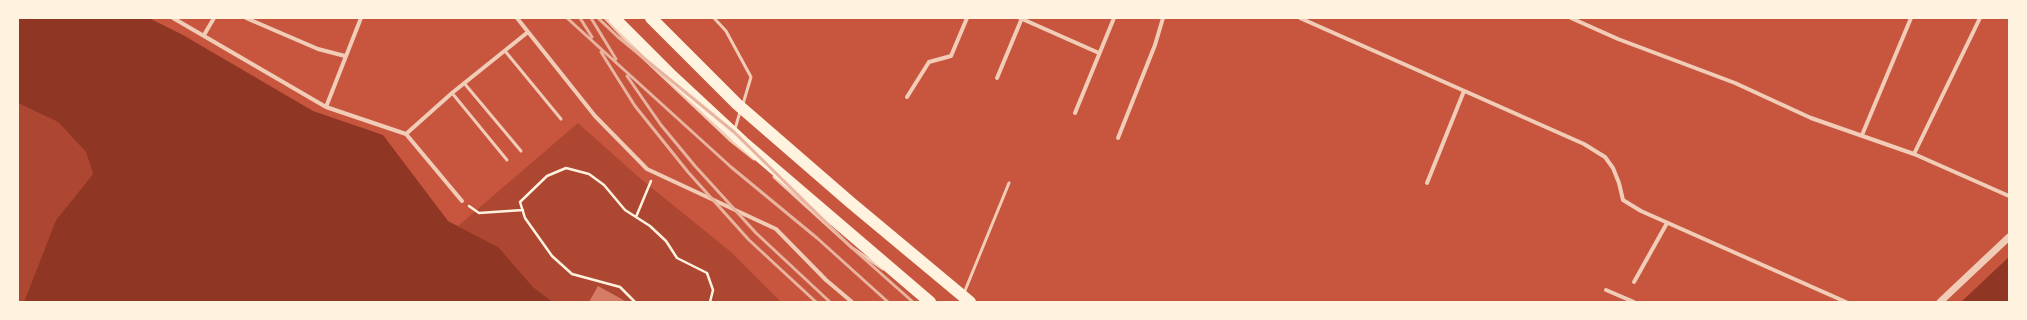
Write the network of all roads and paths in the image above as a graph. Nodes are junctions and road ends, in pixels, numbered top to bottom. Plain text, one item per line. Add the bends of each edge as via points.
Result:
1 (173, 18) edge
2 (214, 18) edge
3 (246, 18) edge
4 (361, 18) edge
5 (516, 18) edge
6 (605, 18) edge
7 (614, 18) edge
8 (651, 18) edge
9 (714, 18) edge
10 (967, 18) edge
11 (1021, 18) edge
12 (1114, 18) edge
13 (1163, 18) edge
14 (1300, 18) edge
15 (1572, 18) edge
16 (1912, 18) edge
17 (1980, 18) edge
18 (528, 32) junction
19 (204, 35) junction
20 (504, 51) junction
21 (1099, 53) junction
22 (345, 56) junction
23 (997, 78) dead end
24 (464, 83) junction
25 (1464, 91) junction
26 (452, 93) junction
27 (907, 97) dead end
28 (326, 107) junction
29 (1075, 113) dead end
30 (561, 119) dead end
31 (406, 134) junction
32 (1862, 135) junction
33 (1118, 138) dead end
34 (730, 140) junction
35 (521, 151) dead end
36 (1914, 154) junction
37 (507, 160) dead end
38 (755, 160) dead end
39 (655, 173) junction
40 (773, 175) dead end
41 (1009, 183) dead end
42 (1427, 183) dead end
43 (2009, 196) edge
44 (462, 201) joint
45 (523, 210) junction
46 (636, 217) junction
47 (1667, 223) junction
48 (2009, 237) edge
49 (885, 270) dead end
50 (890, 274) dead end
51 (1634, 282) dead end
52 (1606, 290) dead end
53 (635, 302) edge
54 (710, 302) edge
55 (852, 302) edge
56 (925, 302) edge
57 (930, 302) edge
58 (960, 302) edge
59 (970, 302) edge
60 (1634, 302) edge
61 (1846, 302) edge
62 (1940, 302) edge

1 - 19 street
2 - 19 street
3 - 22 street via 318,49
4 - 22 street
5 - 18 street
6 - 34 lane via 640,55
7 - 57 highway via 742,142
8 - 59 highway via 737,104
9 - 34 lane via 726,31 751,77
10 - 27 street via 951,56 929,62
11 - 21 street
11 - 23 street
12 - 21 street
13 - 33 street via 1156,45
14 - 25 street
15 - 32 street via 1618,39 1735,83 1811,118
16 - 32 street
17 - 36 street
18 - 20 street
18 - 39 street via 595,116 647,169
19 - 28 street
20 - 24 street
20 - 30 lane
21 - 29 street
22 - 28 street
24 - 26 street
24 - 35 lane
25 - 42 street
25 - 47 street via 1584,144 1605,157 1613,168 1623,200
26 - 31 street
26 - 37 lane
28 - 31 street
31 - 44 street
32 - 36 street
34 - 38 lane
36 - 43 street
39 - 46 path
39 - 55 street via 776,229 826,280
40 - 49 lane via 851,247
41 - 58 lane
44 - 45 path via 478,213
45 - 46 path via 520,202 541,181 566,168 594,177 625,210
45 - 53 path via 525,218 552,256 572,274 620,286
46 - 54 path via 666,241 677,258 707,273 713,290
47 - 51 street
47 - 61 street
48 - 62 street
50 - 56 lane
52 - 60 street

